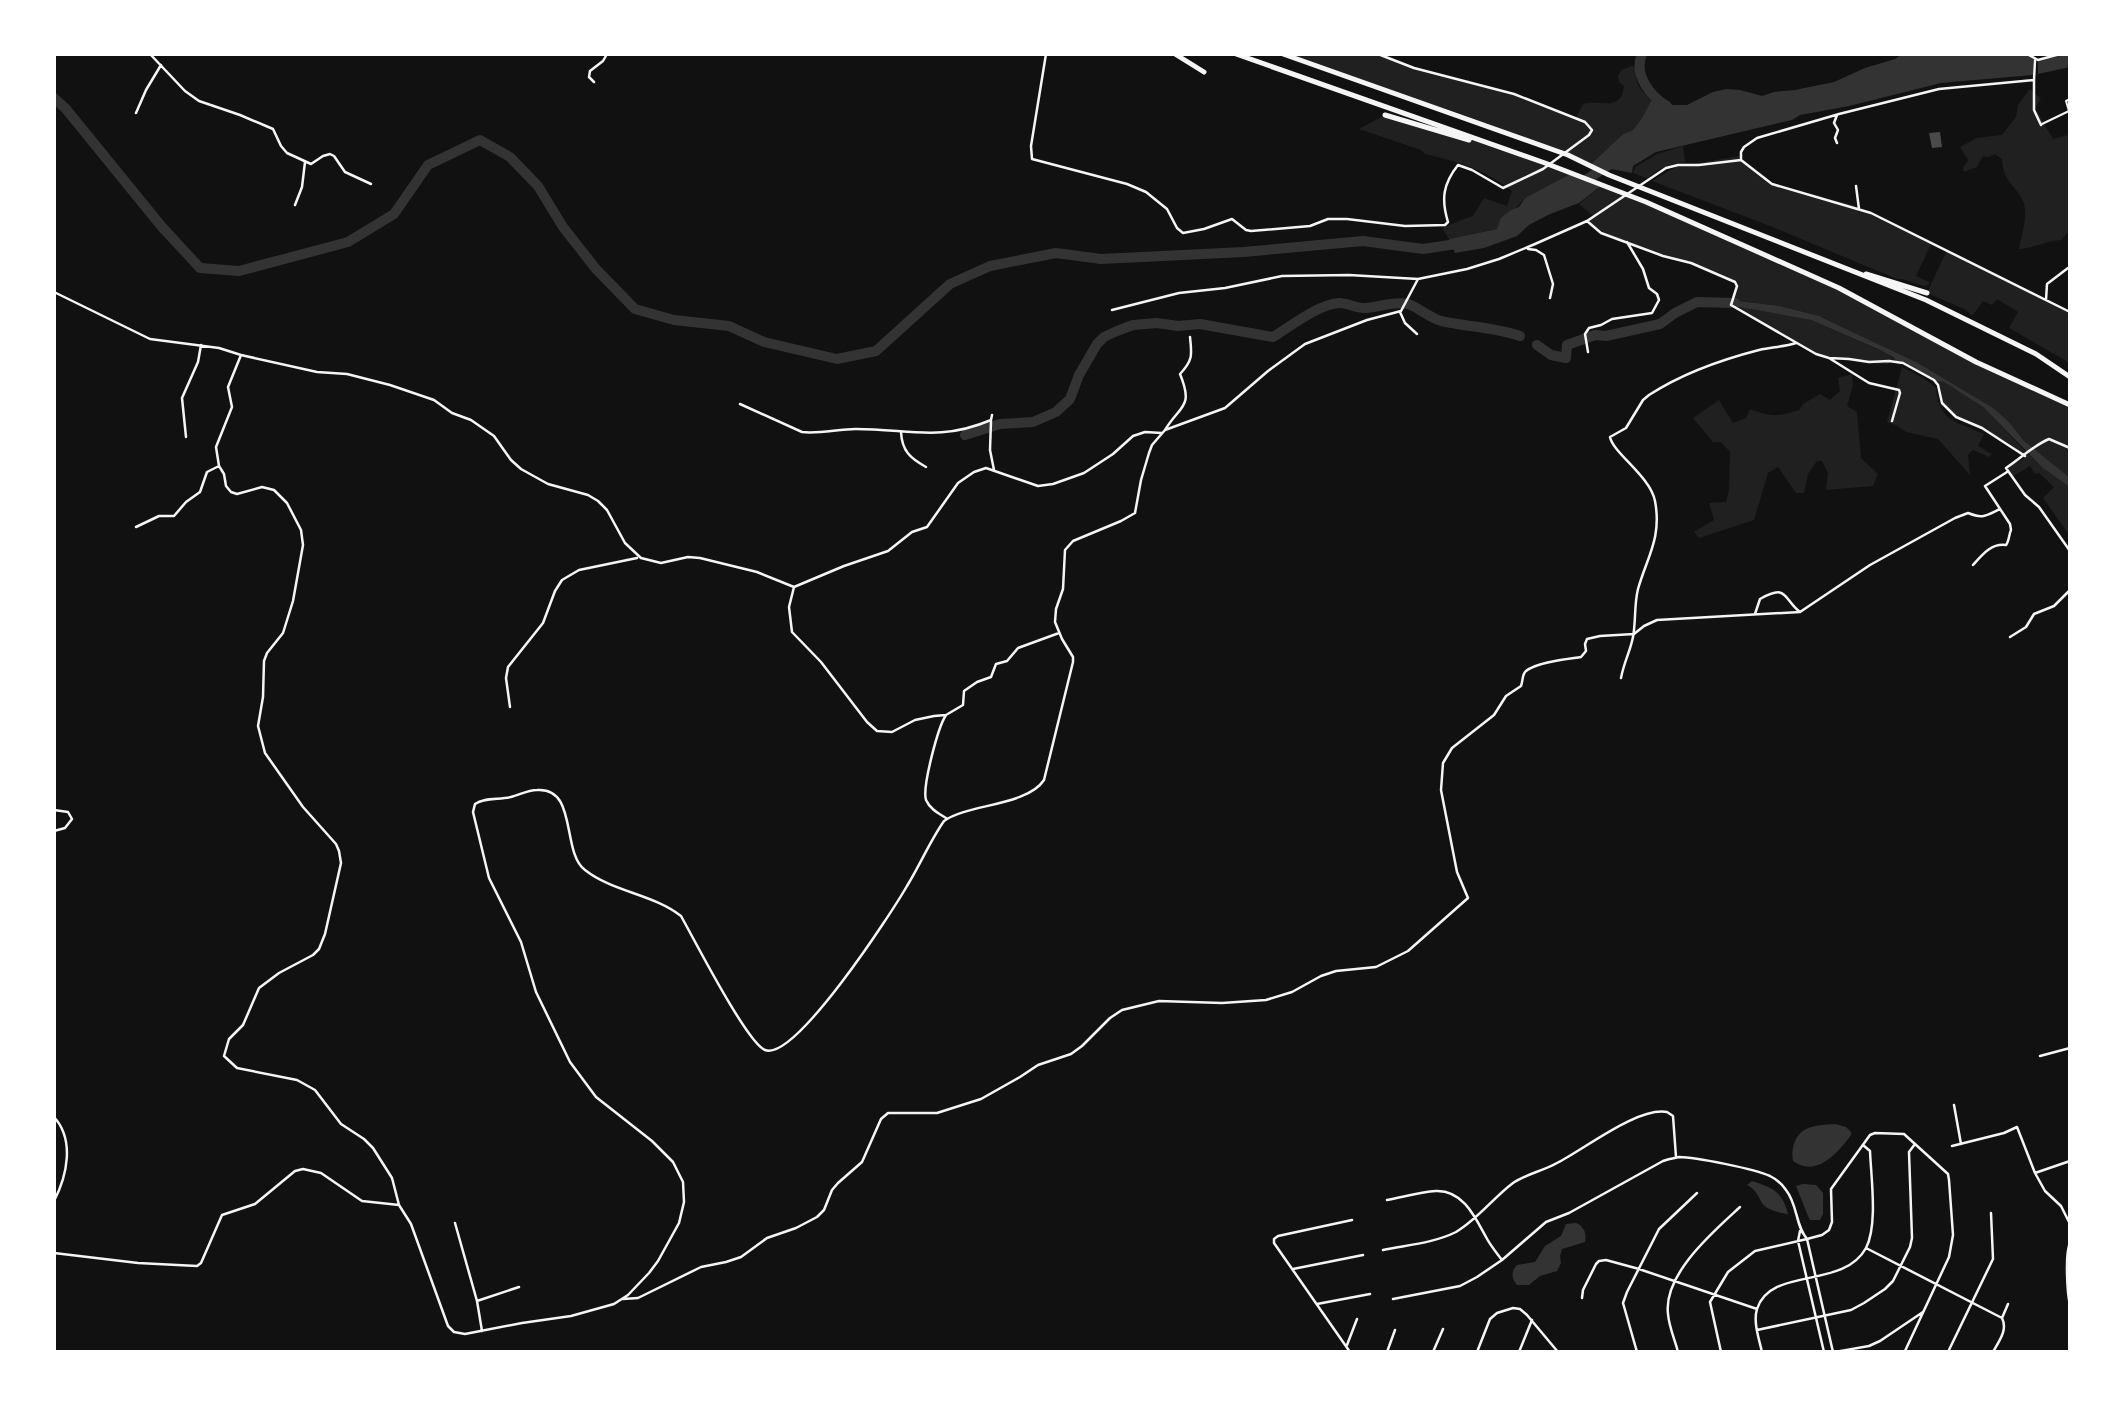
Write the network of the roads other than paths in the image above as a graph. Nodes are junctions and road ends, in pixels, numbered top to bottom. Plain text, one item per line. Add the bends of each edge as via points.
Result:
1 (150, 54) edge
2 (607, 54) edge
3 (1046, 54) edge
4 (1175, 54) edge
5 (1236, 54) edge
6 (1283, 54) edge
7 (1378, 54) edge
8 (2027, 54) edge
9 (2060, 54) edge
10 (2034, 61) junction
11 (161, 65) junction
12 (1204, 72) dead end
13 (2035, 78) junction
14 (594, 82) dead end
15 (2070, 99) edge
16 (2069, 112) edge
17 (136, 113) dead end
18 (1385, 115) dead end
19 (1837, 115) junction
20 (2041, 125) joint
21 (1837, 143) dead end
22 (1489, 144) junction
23 (1741, 160) junction
24 (305, 162) junction
25 (371, 184) dead end
26 (1856, 186) dead end
27 (295, 205) dead end
28 (1859, 209) junction
29 (1587, 221) junction
30 (1627, 242) junction
31 (1524, 249) junction
32 (2069, 268) edge
33 (1846, 270) junction
34 (1418, 279) junction
35 (54, 292) edge
36 (1927, 293) dead end
37 (1550, 298) dead end
38 (2046, 300) junction
39 (1111, 310) dead end
40 (1401, 310) junction
41 (2070, 312) edge
42 (1417, 334) dead end
43 (1190, 337) dead end
44 (1796, 343) junction
45 (201, 345) junction
46 (1588, 352) dead end
47 (241, 355) junction
48 (1829, 358) junction
49 (2070, 377) edge
50 (740, 404) dead end
51 (2070, 405) edge
52 (1892, 421) dead end
53 (1164, 432) junction
54 (901, 433) junction
55 (186, 437) dead end
56 (2070, 448) edge
57 (2026, 455) junction
58 (219, 466) junction
59 (926, 467) dead end
60 (994, 470) junction
61 (2007, 472) junction
62 (2000, 509) junction
63 (136, 527) dead end
64 (2070, 551) edge
65 (639, 557) junction
66 (1973, 565) dead end
67 (794, 587) junction
68 (2070, 590) edge
69 (1800, 612) junction
70 (1755, 614) junction
71 (1059, 633) junction
72 (1633, 634) junction
73 (2010, 637) dead end
74 (1622, 678) dead end
75 (510, 707) dead end
76 (946, 715) junction
77 (54, 810) edge
78 (946, 819) junction
79 (54, 831) edge
80 (2070, 1048) edge
81 (2039, 1056) dead end
82 (1954, 1105) dead end
83 (54, 1117) edge
84 (1961, 1143) junction
85 (1915, 1144) junction
86 (1863, 1146) junction
87 (1952, 1146) dead end
88 (1676, 1157) junction
89 (2070, 1161) edge
90 (2035, 1173) junction
91 (1697, 1193) dead end
92 (1387, 1200) dead end
93 (54, 1201) edge
94 (399, 1205) junction
95 (1740, 1207) dead end
96 (1991, 1213) dead end
97 (1475, 1217) junction
98 (1352, 1220) dead end
99 (455, 1223) dead end
100 (2070, 1224) edge
101 (1800, 1231) junction
102 (1807, 1239) junction
103 (1798, 1241) junction
104 (2070, 1243) edge
105 (1866, 1248) junction
106 (1383, 1250) dead end
107 (54, 1253) edge
108 (1363, 1255) dead end
109 (1502, 1260) junction
110 (1900, 1266) junction
111 (1293, 1269) junction
112 (1639, 1269) junction
113 (1816, 1277) junction
114 (1807, 1279) junction
115 (1676, 1281) junction
116 (1936, 1285) junction
117 (519, 1287) dead end
118 (1370, 1294) dead end
119 (1715, 1294) junction
120 (1583, 1298) dead end
121 (1393, 1299) dead end
122 (477, 1301) junction
123 (1972, 1303) junction
124 (614, 1304) junction
125 (1317, 1304) junction
126 (2008, 1304) dead end
127 (2070, 1305) edge
128 (1757, 1309) junction
129 (1924, 1311) junction
130 (1825, 1315) junction
131 (1816, 1317) junction
132 (1357, 1318) dead end
133 (2002, 1318) junction
134 (1532, 1320) junction
135 (1443, 1329) dead end
136 (1395, 1330) dead end
137 (1757, 1330) junction
138 (482, 1331) junction
139 (1347, 1345) junction
140 (1905, 1351) edge
141 (1350, 1352) edge
142 (1387, 1352) edge
143 (1433, 1352) edge
144 (1477, 1352) edge
145 (1519, 1352) edge
146 (1558, 1352) edge
147 (1637, 1352) edge
148 (1678, 1352) edge
149 (1721, 1352) edge
150 (1762, 1352) edge
151 (1824, 1352) edge
152 (1834, 1352) edge
153 (1948, 1352) edge
154 (1993, 1352) edge

1 - 11 street
2 - 14 street via 589,72
3 - 7 street via 1032,159 1146,192 1167,209 1183,233 1232,219 1251,231 1310,226 1328,219 1445,225 1444,188 1458,165 1503,188 1543,169 1592,130 1585,122 1516,94
4 - 12 highway
5 - 22 highway
6 - 33 highway via 1553,150
8 - 10 street
9 - 10 street
10 - 13 street
11 - 17 street
11 - 24 street via 192,96 271,128 287,153
13 - 19 street via 1939,89
13 - 20 street via 2034,110
15 - 16 lane via 2066,102
16 - 20 lane
18 - 22 highway
19 - 21 street
19 - 23 street via 1757,138 1744,147
22 - 51 highway via 1734,240
23 - 28 street via 1772,184
23 - 29 street via 1666,168
24 - 25 street via 313,164 323,156 334,156 345,172
24 - 27 street
26 - 28 street
28 - 38 street
29 - 30 street via 1601,233
29 - 31 street
30 - 44 street via 1735,282 1731,305
30 - 46 street via 1659,300 1652,313 1589,328
31 - 34 street via 1467,269
31 - 37 street via 1544,254 1553,284
32 - 38 street via 2047,284
33 - 36 highway
33 - 49 highway via 1926,300 2035,354
34 - 39 street via 1282,276
34 - 40 street
35 - 45 street via 145,337
38 - 41 street
40 - 42 street via 1405,323
40 - 53 street via 1305,344 1225,408
43 - 53 street via 1192,358 1180,374 1184,407
44 - 48 street
44 - 72 street via 1701,368 1649,395 1626,428 1610,436 1652,492 1657,512 1654,548 1638,591
45 - 47 street
45 - 55 street via 182,398
47 - 58 street via 228,387 231,410 216,447
47 - 65 street via 347,374 437,401 494,436 521,469 598,501
48 - 52 street via 1869,383 1899,390
48 - 57 street via 1903,363 1934,380 1942,403 1956,417
50 - 54 street via 802,432 859,429
53 - 60 street via 1133,436 1084,473 1053,484 1038,486
53 - 71 street via 1149,453 1135,513 1068,545 1055,618
54 - 59 street via 908,455
54 - 60 street via 951,432 991,419
56 - 57 street via 2049,439
57 - 61 street via 2006,468
58 - 63 street via 207,472 200,492 174,516 159,516
58 - 94 street via 226,486 234,493 262,487 274,490 287,503 301,530 303,545 293,601 282,633 263,664 258,726 265,753 298,802 336,844 341,860 318,950 259,988 245,1021 229,1039 225,1056 237,1068 286,1077 312,1088 341,1124 370,1144 392,1178
60 - 67 street via 980,469 963,477 927,527 912,532 888,551
61 - 62 street via 1985,486
61 - 64 street
62 - 66 street via 2011,527 2007,544 1989,549
62 - 69 street via 1978,518 1968,513 1955,517
65 - 67 street via 659,563 688,556 704,558
65 - 75 street via 585,569 562,580 543,623 508,667
67 - 76 street via 789,607 794,635 872,727 887,733 915,720
68 - 73 street
69 - 70 street
69 - 70 street via 1779,592 1760,599
70 - 72 street via 1657,620
71 - 76 street via 1018,648 1007,661 995,664 992,676 967,688 964,705
71 - 78 street via 1073,662 1044,780 1037,788 999,804
72 - 74 street
72 - 124 street via 1587,639 1581,657 1528,670 1521,686 1506,696 1497,712 1452,748 1443,763 1441,790 1457,872 1468,898 1408,951 1376,967 1336,971 1276,998 1222,1003 1159,1001 1122,1010 1071,1054 1038,1065 981,1099 937,1112 888,1113 881,1119 863,1162 832,1190 817,1217 767,1238 741,1257 701,1267 638,1298
76 - 78 street via 924,789 930,807
77 - 79 street via 68,812 72,819 65,828
78 - 124 street via 892,911 836,990 799,1032 771,1052 761,1048 743,1026 681,916 594,876 576,862 565,811 555,796 535,790 475,804 489,878 521,942 536,992 569,1062 596,1097 662,1150 683,1182 681,1216 658,1261
80 - 81 street
82 - 84 street
83 - 93 street via 67,1146
84 - 87 street
84 - 90 street via 2017,1127
85 - 86 street via 1904,1134 1875,1133
85 - 110 street via 1909,1152 1912,1238
85 - 116 street via 1948,1174 1952,1247
86 - 102 street via 1831,1189 1829,1230
86 - 105 street via 1870,1151 1872,1216
88 - 97 street via 1673,1116 1649,1112 1524,1176
88 - 101 street via 1769,1176 1781,1183 1794,1204
88 - 109 street via 1546,1222
89 - 90 street
90 - 100 street
91 - 112 street via 1659,1229
92 - 97 street via 1446,1192
94 - 107 street via 362,1200 321,1173 300,1169 256,1204 222,1215 197,1266
94 - 138 street via 411,1224 448,1326 465,1334
95 - 115 street via 1694,1250
96 - 123 street via 1993,1259
97 - 106 street via 1442,1238
97 - 109 street
98 - 111 street via 1274,1239
99 - 122 street
101 - 102 street
101 - 103 street
102 - 103 street
102 - 113 street
103 - 114 street
103 - 119 street via 1755,1251 1728,1272
104 - 127 street
105 - 110 street
105 - 113 street via 1848,1266
108 - 111 street
109 - 121 street via 1460,1286
110 - 116 street
110 - 130 street via 1885,1289 1864,1303
111 - 125 street
112 - 115 street
112 - 120 street via 1599,1261
112 - 147 street via 1623,1303
113 - 114 street
113 - 130 street
114 - 128 street via 1776,1288
114 - 131 street
115 - 119 street
115 - 148 street via 1668,1314
116 - 123 street
116 - 129 street
117 - 122 street
118 - 125 street
119 - 128 street
119 - 149 street via 1710,1302
122 - 138 street
123 - 133 street
123 - 153 street
124 - 138 street
125 - 139 street
126 - 133 street
128 - 137 street
129 - 140 street
129 - 152 street via 1880,1341
130 - 131 street
130 - 152 street
131 - 137 street
131 - 151 street
132 - 139 street
133 - 154 street via 2005,1330
134 - 144 street via 1520,1309 1497,1313
134 - 145 street
134 - 146 street
135 - 143 street
136 - 142 street
137 - 150 street
139 - 141 street

